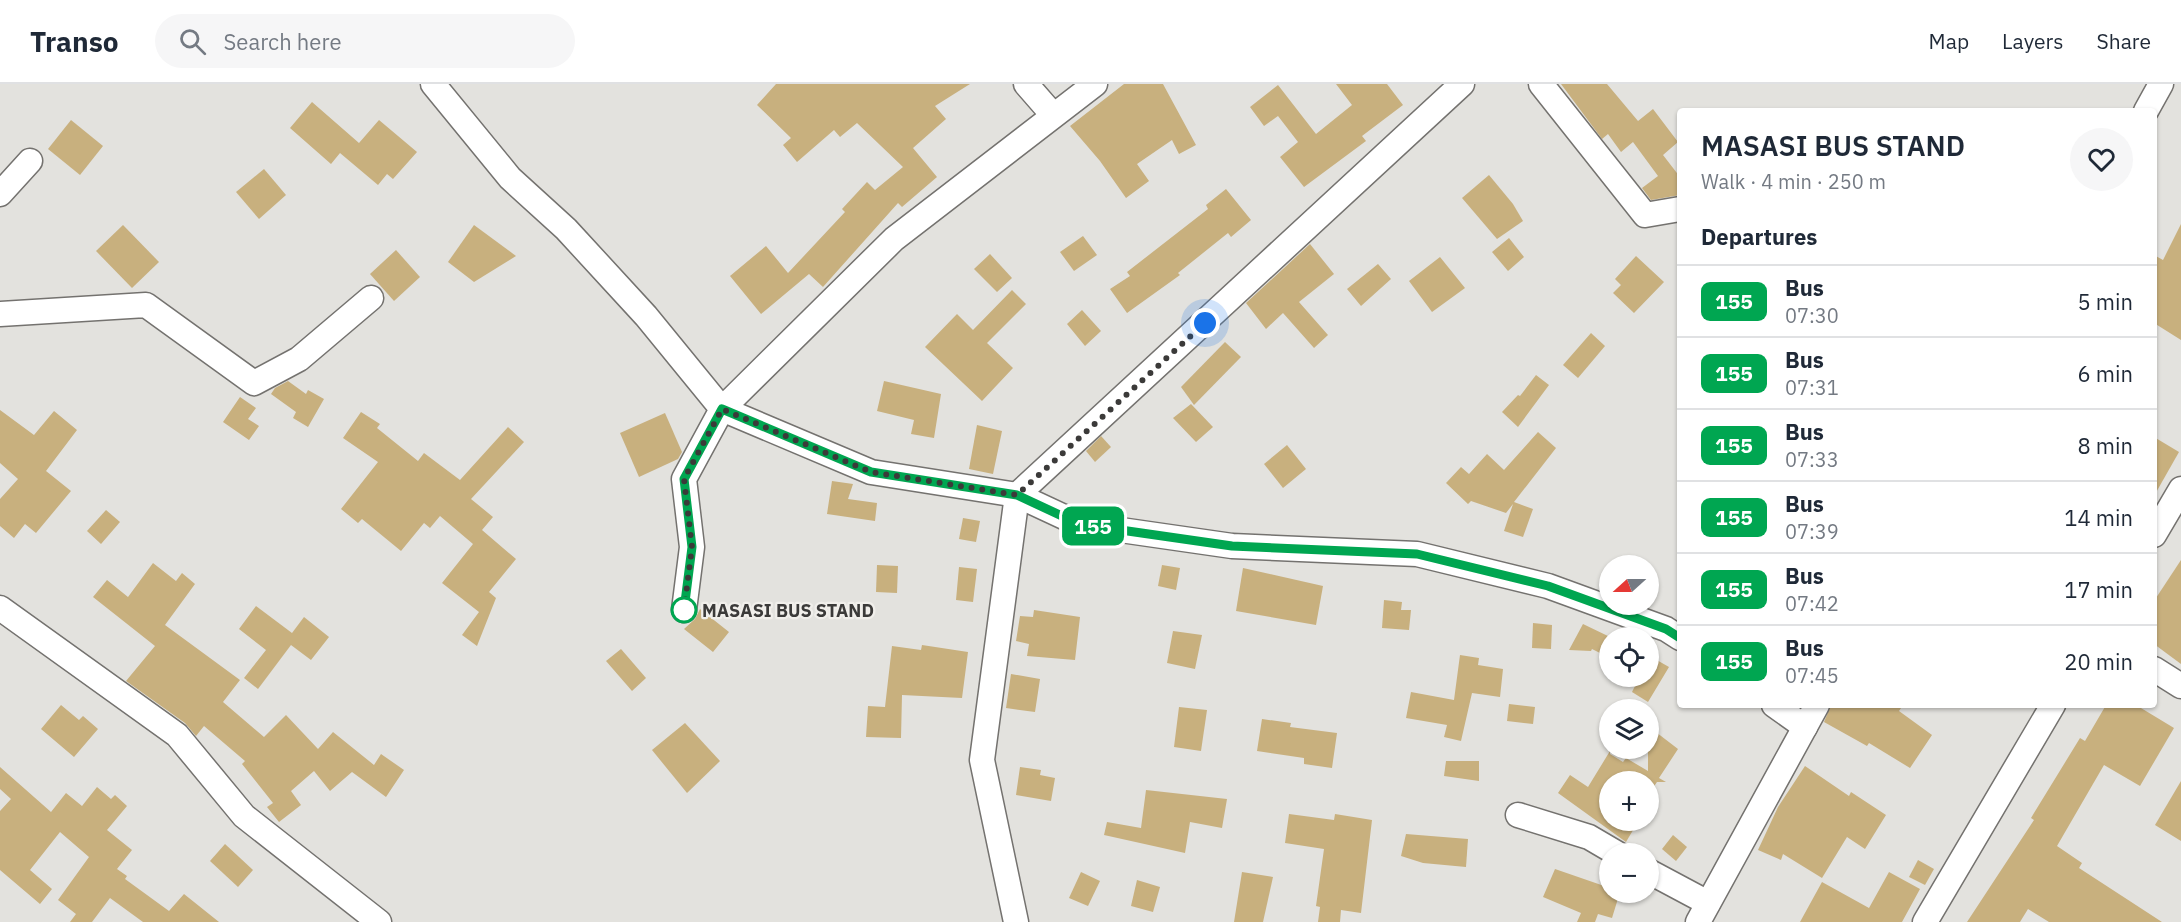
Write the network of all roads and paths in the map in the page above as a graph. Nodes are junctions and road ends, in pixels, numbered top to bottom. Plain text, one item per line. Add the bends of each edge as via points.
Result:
1 (433, 84) edge
2 (1026, 84) edge
3 (1095, 84) edge
4 (1462, 84) edge
5 (1541, 84) edge
6 (2161, 84) edge
7 (2148, 108) edge
8 (1053, 115) junction
9 (30, 161) dead end
10 (0, 194) edge
11 (1677, 209) edge
12 (371, 298) dead end
13 (0, 314) edge
14 (722, 409) junction
15 (2181, 489) edge
16 (1017, 495) junction
17 (2157, 530) edge
18 (0, 608) edge
19 (684, 610) dead end
20 (1677, 636) edge
21 (2157, 671) edge
22 (2181, 686) edge
23 (1778, 708) edge
24 (1815, 708) edge
25 (2051, 708) edge
26 (1805, 727) junction
27 (1518, 815) dead end
28 (1599, 843) edge
29 (1659, 879) edge
30 (1703, 913) edge
31 (380, 922) edge
32 (1016, 922) edge
33 (1924, 922) edge

1 - 14 street via 510,178 566,229 646,316
2 - 8 street
3 - 8 street
4 - 16 street
5 - 11 street via 1645,214
6 - 7 street
8 - 14 street via 894,239
9 - 10 street
12 - 13 street via 299,359 254,383 146,305
14 - 16 street via 871,472
14 - 19 street via 684,479 692,547
15 - 17 street
16 - 20 street via 1090,526 1232,546 1417,554 1548,586
16 - 32 street via 982,759
18 - 31 street via 177,735 244,816
21 - 22 street
23 - 26 street
24 - 26 street
25 - 33 street
26 - 30 street
27 - 28 street
29 - 30 street

